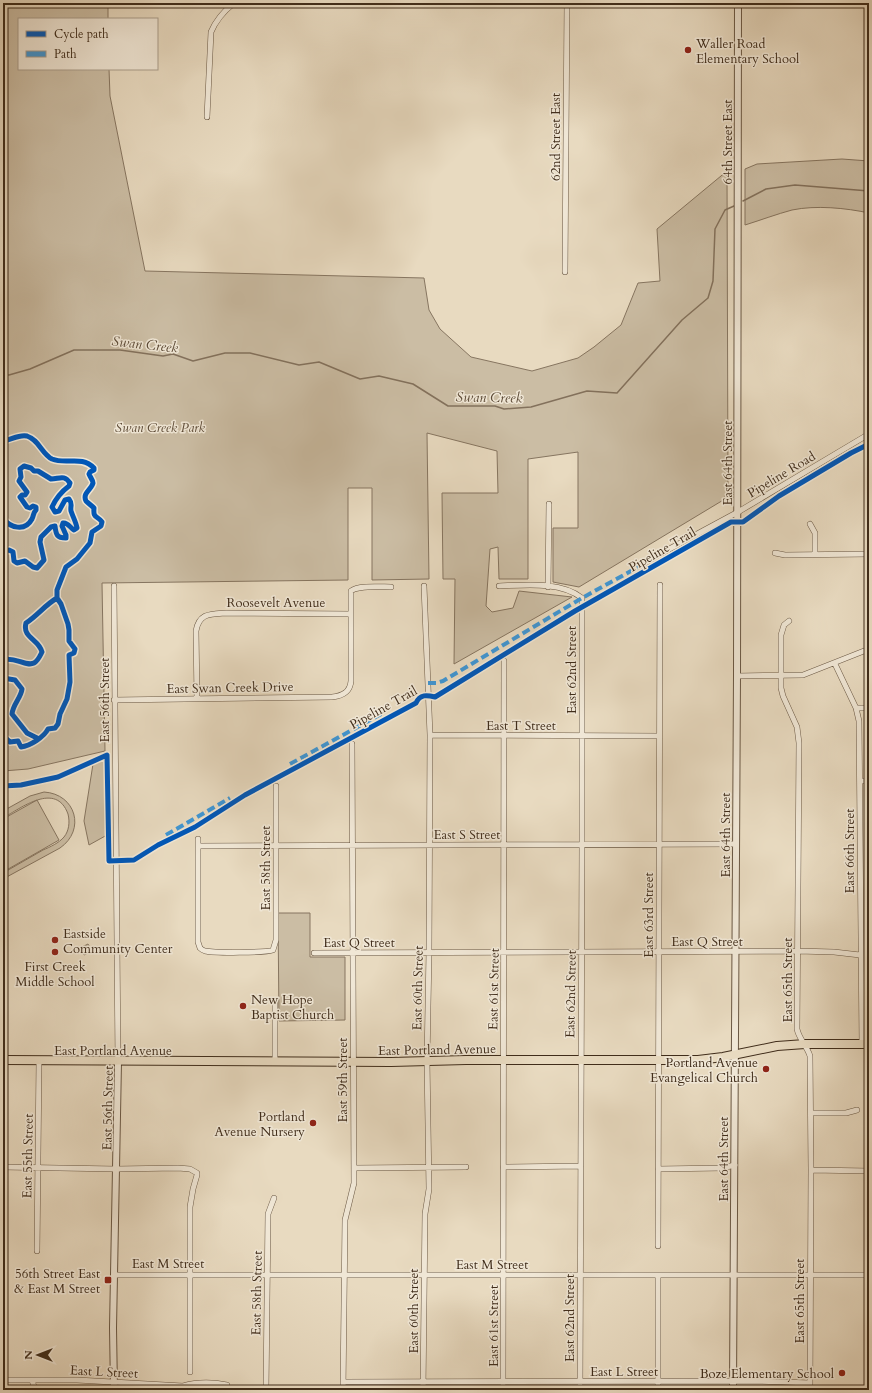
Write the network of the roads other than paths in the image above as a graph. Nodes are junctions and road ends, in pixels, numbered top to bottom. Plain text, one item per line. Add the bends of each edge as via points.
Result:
1 (234, 3) edge
2 (567, 3) edge
3 (738, 3) edge
4 (207, 117) dead end
5 (565, 272) dead end
6 (738, 281) joint
7 (869, 434) edge
8 (549, 504) dead end
9 (738, 512) junction
10 (810, 524) dead end
11 (775, 553) dead end
12 (869, 554) edge
13 (815, 555) junction
14 (640, 566) dead end
15 (660, 585) dead end
16 (114, 586) dead end
17 (424, 586) dead end
18 (499, 586) dead end
19 (391, 587) dead end
20 (548, 587) junction
21 (350, 614) junction
22 (789, 621) dead end
23 (869, 650) edge
24 (504, 661) dead end
25 (835, 664) junction
26 (737, 676) junction
27 (781, 676) junction
28 (197, 699) junction
29 (114, 700) junction
30 (856, 708) junction
31 (869, 708) edge
32 (430, 736) junction
33 (504, 736) junction
34 (582, 736) junction
35 (659, 736) junction
36 (352, 744) dead end
37 (860, 781) junction
38 (869, 781) edge
39 (276, 786) dead end
40 (198, 839) dead end
41 (582, 844) junction
42 (659, 844) junction
43 (736, 844) junction
44 (353, 845) junction
45 (429, 845) junction
46 (504, 845) junction
47 (198, 846) junction
48 (276, 846) junction
49 (798, 951) junction
50 (429, 952) junction
51 (505, 952) junction
52 (582, 952) junction
53 (660, 952) junction
54 (736, 952) junction
55 (314, 953) dead end
56 (353, 953) junction
57 (860, 955) junction
58 (275, 1004) dead end
59 (805, 1044) junction
60 (865, 1044) edge
61 (734, 1055) junction
62 (3, 1060) edge
63 (503, 1060) junction
64 (581, 1060) junction
65 (658, 1060) junction
66 (39, 1061) junction
67 (275, 1061) junction
68 (427, 1061) junction
69 (118, 1062) junction
70 (352, 1062) junction
71 (857, 1110) dead end
72 (811, 1113) junction
73 (735, 1165) junction
74 (581, 1166) junction
75 (3, 1167) edge
76 (38, 1167) junction
77 (466, 1167) dead end
78 (503, 1167) junction
79 (354, 1168) junction
80 (429, 1168) junction
81 (658, 1169) junction
82 (116, 1170) junction
83 (811, 1170) junction
84 (869, 1170) edge
85 (274, 1198) dead end
86 (658, 1246) dead end
87 (37, 1251) dead end
88 (190, 1274) junction
89 (267, 1274) junction
90 (344, 1274) junction
91 (658, 1274) junction
92 (114, 1275) junction
93 (424, 1275) junction
94 (504, 1275) junction
95 (580, 1275) junction
96 (734, 1275) junction
97 (810, 1275) junction
98 (869, 1275) edge
99 (190, 1372) dead end
100 (3, 1380) edge
101 (32, 1380) junction
102 (658, 1381) junction
103 (114, 1382) junction
104 (343, 1382) junction
105 (423, 1382) junction
106 (504, 1382) junction
107 (580, 1382) junction
108 (733, 1382) junction
109 (810, 1383) junction
110 (227, 1385) dead end
111 (35, 1390) edge
112 (114, 1390) edge
113 (266, 1390) edge
114 (343, 1390) edge
115 (423, 1390) edge
116 (504, 1390) edge
117 (580, 1390) edge
118 (658, 1390) edge
119 (733, 1390) edge
120 (810, 1390) edge

1 - 4 street via 222,14 211,32
2 - 5 street, 62nd Street East
3 - 6 street, 64th Street East
6 - 9 street, East 64th Street
7 - 9 street, Pipeline Road
8 - 20 street
9 - 14 street, Pipeline Road
9 - 26 street, East 64th Street
10 - 13 street via 815,533
11 - 13 street via 785,556
12 - 13 street
15 - 35 street, East 63rd Street
16 - 29 street, East 56th Street
17 - 32 street, East 60th Street
18 - 20 street
19 - 21 street via 352,590
20 - 34 street, East 62nd Street via 565,589 582,598
21 - 28 street, East Swan Creek Drive via 351,681 346,693 332,697
21 - 28 street, Roosevelt Avenue via 226,613 203,617 196,631
22 - 27 street, East 65th Street via 784,625 781,635
23 - 25 street
24 - 33 street, East 61st Street
25 - 27 street via 803,675
25 - 30 street, East 66th Street
26 - 27 street
26 - 43 street, East 64th Street
27 - 49 street, East 65th Street via 783,696 794,721 799,743
28 - 29 street, East Swan Creek Drive
29 - 69 street, East 56th Street
30 - 31 street
30 - 37 street, East 66th Street via 860,722
32 - 33 street, East T Street
32 - 45 street, East 60th Street
33 - 34 street, East T Street
33 - 46 street, East 61st Street
34 - 35 street, East T Street
34 - 41 street, East 62nd Street
35 - 42 street, East 63rd Street
36 - 44 street, East 59th Street
37 - 38 street
37 - 57 street, East 66th Street
39 - 48 street, East 58th Street
40 - 47 street
41 - 42 street, East S Street
41 - 46 street, East S Street
41 - 52 street, East 62nd Street
42 - 43 street, East S Street
42 - 53 street, East 63rd Street
43 - 54 street, East 64th Street
44 - 45 street, East S Street
44 - 48 street, East S Street
44 - 56 street, East 59th Street
45 - 46 street, East S Street
45 - 50 street, East 60th Street
46 - 51 street, East 61st Street
47 - 48 street, East S Street
47 - 48 street, East 58th Street via 198,942 201,949 215,952 259,952 275,948
49 - 54 street, East Q Street
49 - 57 street, East Q Street
49 - 59 street, East 65th Street via 798,1029 799,1036
50 - 51 street, East Q Street
50 - 56 street, East Q Street
50 - 68 street, East 60th Street
51 - 52 street, East Q Street
51 - 63 street, East 61st Street
52 - 53 street, East Q Street
52 - 64 street, East 62nd Street
53 - 54 street, East Q Street
53 - 65 street, East 63rd Street
54 - 61 street, East 64th Street
55 - 56 street, East Q Street
56 - 70 street, East 59th Street
57 - 60 street, East 66th Street
58 - 67 street
59 - 60 main road, East Portland Avenue
59 - 61 main road, East Portland Avenue via 777,1046
59 - 72 street, East 65th Street via 810,1056
61 - 65 main road, East Portland Avenue via 698,1060
61 - 73 street, East 64th Street
62 - 66 main road, East Portland Avenue
63 - 64 main road, East Portland Avenue
63 - 68 main road, East Portland Avenue
63 - 78 street, East 61st Street
64 - 65 main road, East Portland Avenue
64 - 74 street, East 62nd Street
65 - 81 street, East 63rd Street
66 - 69 main road, East Portland Avenue
66 - 76 street, East 55th Street
67 - 69 main road, East Portland Avenue
67 - 70 main road, East Portland Avenue
68 - 70 main road, East Portland Avenue
68 - 80 street, East 60th Street
69 - 82 street, East 56th Street
70 - 79 street, East 59th Street
71 - 72 street via 844,1114
72 - 83 street, East 65th Street
73 - 81 street via 722,1168
73 - 96 street, East 64th Street
74 - 78 street
74 - 95 street, East 62nd Street
75 - 76 street
76 - 82 street
76 - 87 street, East 55th Street
77 - 80 street
78 - 94 street, East 61st Street
79 - 80 street
79 - 90 street, East 59th Street via 353,1188 345,1220
80 - 93 street, East 60th Street via 429,1189 424,1214
81 - 86 street, East 63rd Street
82 - 88 street via 178,1168 195,1171 197,1175 191,1198
82 - 92 street, East 56th Street
83 - 84 street
83 - 97 street, East 65th Street
85 - 89 street, East 58th Street via 268,1214
88 - 89 street, East M Street
88 - 92 street, East M Street
88 - 99 street
89 - 90 street, East M Street
89 - 113 street, East 58th Street
90 - 93 street, East M Street
90 - 104 street, East 59th Street
91 - 95 street, East M Street
91 - 96 street, East M Street
91 - 102 street
92 - 103 street, East 56th Street
93 - 94 street, East M Street
93 - 105 street, East 60th Street
94 - 95 street, East M Street
94 - 106 street, East 61st Street
95 - 107 street, East 62nd Street
96 - 97 street, East M Street
96 - 108 street, East 64th Street
97 - 98 street, East M Street
97 - 109 street, East 65th Street
100 - 101 street, East L Street
101 - 103 street, East L Street
101 - 111 street
102 - 107 street, East L Street
102 - 108 street, East L Street
102 - 118 street
103 - 110 street, East L Street via 176,1386 196,1383
103 - 112 street, East 56th Street
104 - 105 street, East L Street
104 - 114 street, East 59th Street
105 - 106 street, East L Street
105 - 115 street, East 60th Street
106 - 107 street, East L Street
106 - 116 street, East 61st Street
107 - 117 street, East 62nd Street
108 - 109 street, East L Street
108 - 119 street, East 64th Street
109 - 120 street, East 65th Street

